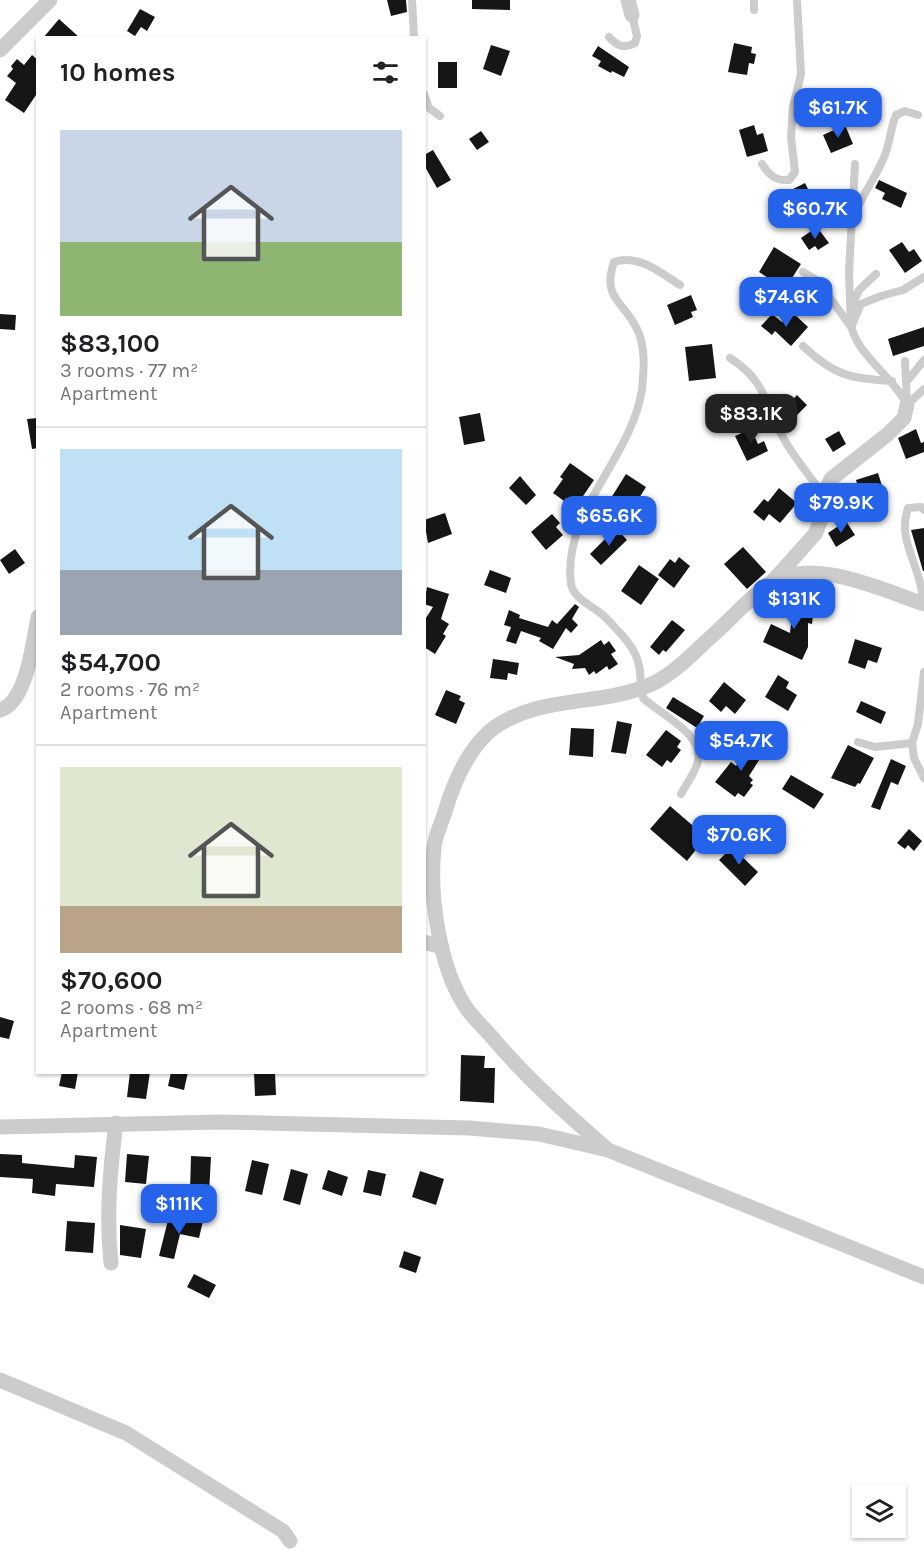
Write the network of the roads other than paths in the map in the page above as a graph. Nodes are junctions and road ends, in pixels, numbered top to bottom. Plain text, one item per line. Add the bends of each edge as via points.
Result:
1 (50, 0) edge
2 (412, 0) edge
3 (754, 0) edge
4 (797, 0) edge
5 (630, 8) edge
6 (754, 10) dead end
7 (414, 36) edge
8 (609, 37) dead end
9 (3, 40) edge
10 (426, 100) edge
11 (918, 115) dead end
12 (440, 116) dead end
13 (762, 164) dead end
14 (855, 164) dead end
15 (853, 219) junction
16 (803, 273) dead end
17 (876, 274) dead end
18 (924, 277) edge
19 (680, 285) dead end
20 (851, 327) junction
21 (803, 346) dead end
22 (730, 358) dead end
23 (924, 360) edge
24 (905, 362) dead end
25 (908, 380) junction
26 (892, 381) junction
27 (924, 389) edge
28 (907, 405) junction
29 (824, 495) junction
30 (924, 510) edge
31 (772, 582) junction
32 (924, 604) edge
33 (36, 626) edge
34 (924, 672) edge
35 (640, 689) junction
36 (0, 710) edge
37 (858, 742) dead end
38 (912, 743) junction
39 (924, 778) edge
40 (681, 794) dead end
41 (426, 943) edge
42 (442, 947) junction
43 (116, 1123) junction
44 (0, 1127) edge
45 (608, 1150) junction
46 (111, 1263) dead end
47 (924, 1277) edge
48 (0, 1380) edge
49 (290, 1541) dead end

1 - 9 street
2 - 7 lane
3 - 6 lane
4 - 13 lane via 801,68 793,107 795,172 789,180 779,181
5 - 8 lane via 635,43 621,47
10 - 12 lane via 429,108
11 - 15 lane via 905,111 896,115 886,152
14 - 15 lane
15 - 20 lane
16 - 20 lane via 818,281
17 - 20 lane via 859,290 851,309
18 - 20 lane via 903,290 861,304
19 - 35 lane via 638,261 614,262 609,278 613,294 636,327 643,350 641,392 631,426 582,515 570,566 572,588 578,596 601,612 634,651
20 - 26 lane via 877,367
21 - 26 lane via 829,368 860,379
22 - 29 lane via 758,381 785,441
23 - 25 lane
24 - 25 lane
25 - 28 lane
26 - 28 lane
27 - 28 lane
28 - 29 street via 904,418 831,479
29 - 31 street via 823,515 815,534
30 - 32 lane via 908,508 903,523 923,588
31 - 32 street via 798,573 831,574
31 - 35 street via 686,660 660,680
33 - 36 street via 21,690 15,701
34 - 38 lane
35 - 40 lane via 649,704 682,727 699,752 698,763
35 - 42 street via 517,714 478,741 450,793 434,846 432,885
37 - 38 lane via 875,747
38 - 39 lane
41 - 42 street
42 - 45 street via 465,1006 514,1064
43 - 44 street
43 - 45 street via 469,1128 538,1134
43 - 46 street via 107,1228
45 - 47 street
48 - 49 street via 126,1433 283,1531

